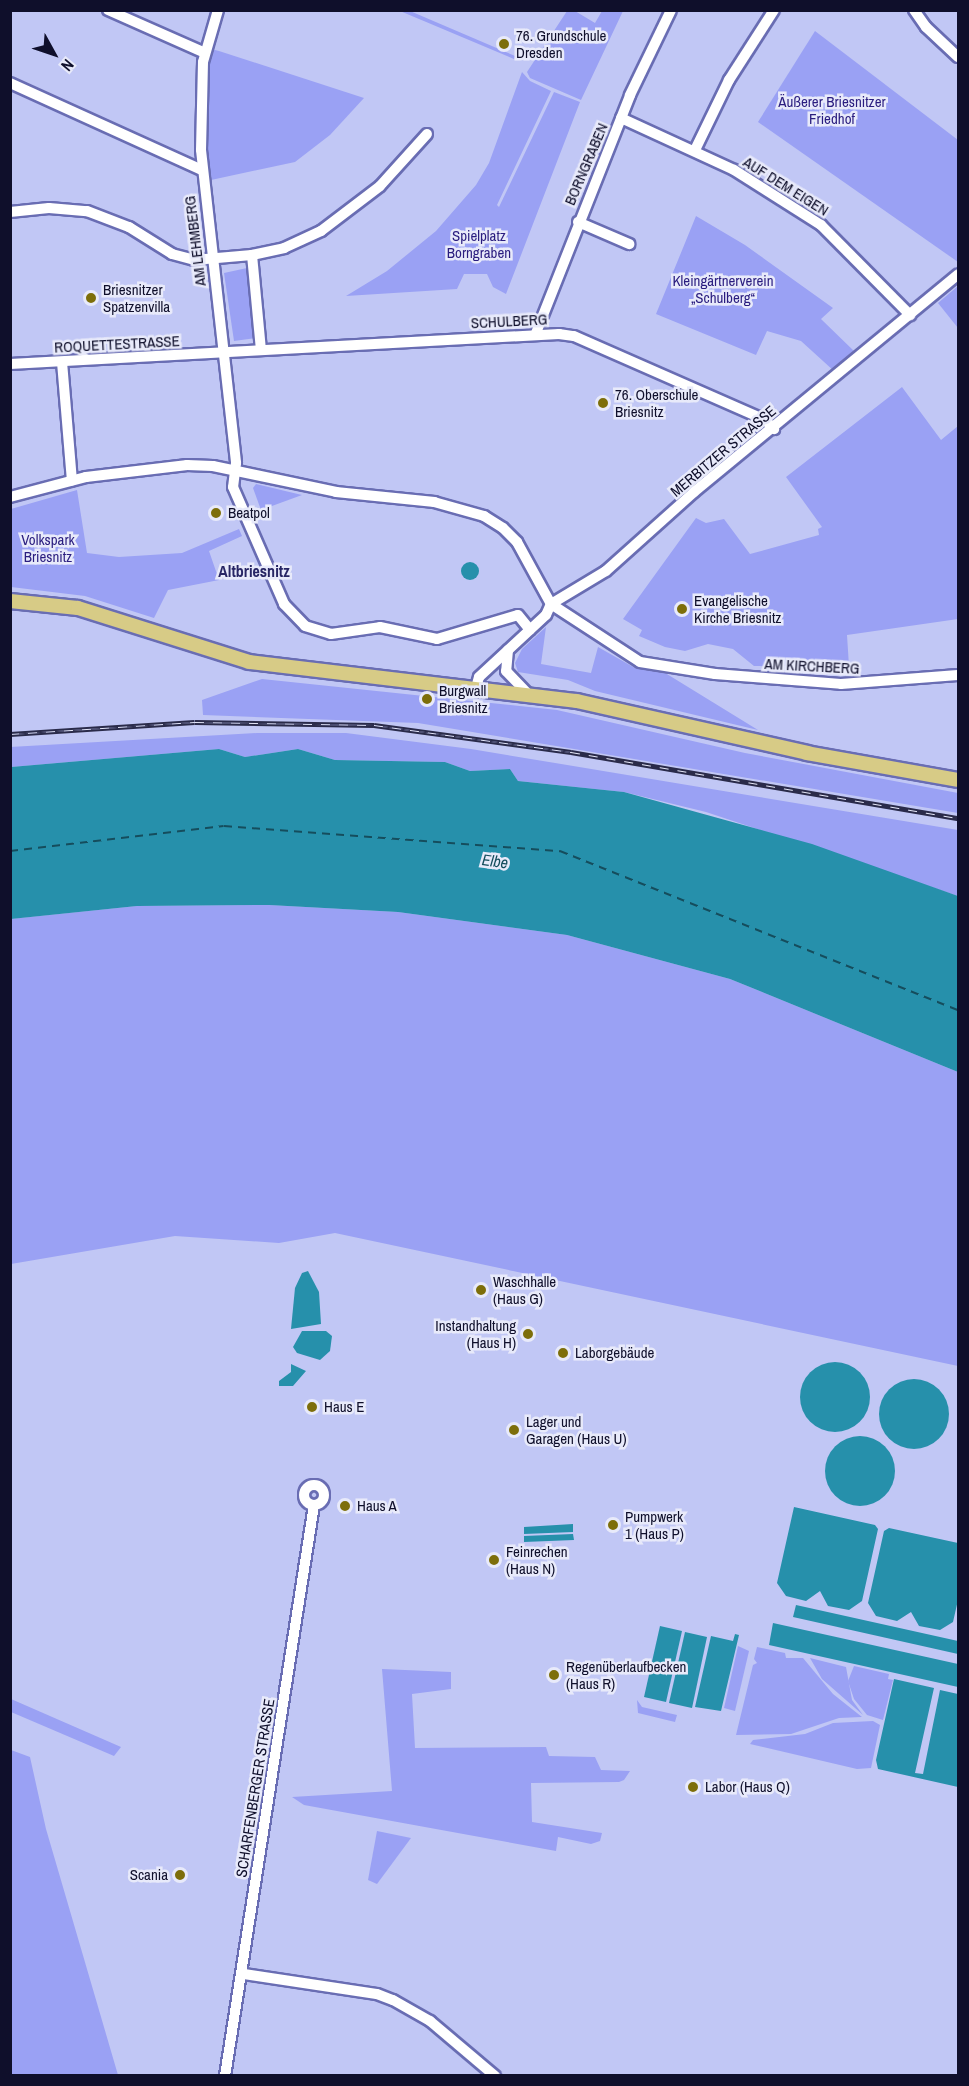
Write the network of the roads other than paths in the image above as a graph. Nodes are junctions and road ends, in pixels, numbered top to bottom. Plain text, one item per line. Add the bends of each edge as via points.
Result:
1 (108, 10) edge
2 (218, 10) edge
3 (671, 10) edge
4 (774, 10) edge
5 (914, 10) edge
6 (204, 52) junction
7 (958, 57) edge
8 (10, 83) edge
9 (621, 118) junction
10 (428, 134) dead end
11 (695, 150) junction
12 (202, 170) junction
13 (10, 212) edge
14 (578, 222) junction
15 (629, 244) dead end
16 (252, 255) junction
17 (213, 261) junction
18 (958, 274) edge
19 (910, 315) junction
20 (536, 333) junction
21 (261, 350) junction
22 (224, 353) junction
23 (62, 362) junction
24 (10, 364) edge
25 (774, 429) junction
26 (236, 470) junction
27 (72, 481) junction
28 (10, 497) edge
29 (10, 601) edge
30 (551, 604) junction
31 (530, 630) junction
32 (509, 650) junction
33 (958, 675) edge
34 (476, 688) junction
35 (526, 692) junction
36 (958, 780) edge
37 (314, 1505) dead end
38 (244, 1974) junction
39 (225, 2076) edge
40 (495, 2076) edge

1 - 6 street
2 - 6 street, AM LEHMBERG
3 - 9 street, BORNGRABEN
4 - 11 street via 729,80
5 - 7 street
6 - 12 street, AM LEHMBERG
8 - 12 street
9 - 11 street, AUF DEM EIGEN
9 - 14 street, BORNGRABEN
10 - 16 street via 380,186 321,231 284,248
11 - 19 street, AUF DEM EIGEN via 821,225
12 - 17 street, AM LEHMBERG
13 - 17 street via 49,208 87,211 129,227 176,256
14 - 15 street
14 - 20 street, BORNGRABEN
16 - 17 street
16 - 21 street
17 - 22 street, AM LEHMBERG
18 - 19 street, MERBITZER STRASSE
19 - 25 street, MERBITZER STRASSE
20 - 21 street, SCHULBERG
20 - 25 street, SCHULBERG via 574,336 765,420
21 - 22 street, SCHULBERG
22 - 23 street, ROQUETTESTRASSE
22 - 26 street, AM LEHMBERG
23 - 24 street, ROQUETTESTRASSE
23 - 27 street
25 - 30 street, MERBITZER STRASSE via 606,571
26 - 27 street via 188,465
26 - 30 street via 336,492 434,502 484,516 517,542
26 - 31 street via 233,488 275,584 284,604 305,626 331,634 380,627 437,639 518,615
27 - 28 street
29 - 34 main road via 78,608 249,662
30 - 31 street, MERBITZER STRASSE via 546,615
30 - 33 street, AM KIRCHBERG via 628,658 665,666 841,684
31 - 32 street, MERBITZER STRASSE
32 - 34 street, MERBITZER STRASSE via 479,676
32 - 35 street via 506,671
34 - 35 main road
35 - 36 main road via 595,704 797,752
37 - 38 street, SCHARFENBERGER STRASSE
38 - 39 street, SCHARFENBERGER STRASSE
38 - 40 street via 377,1994 393,2000 430,2021

